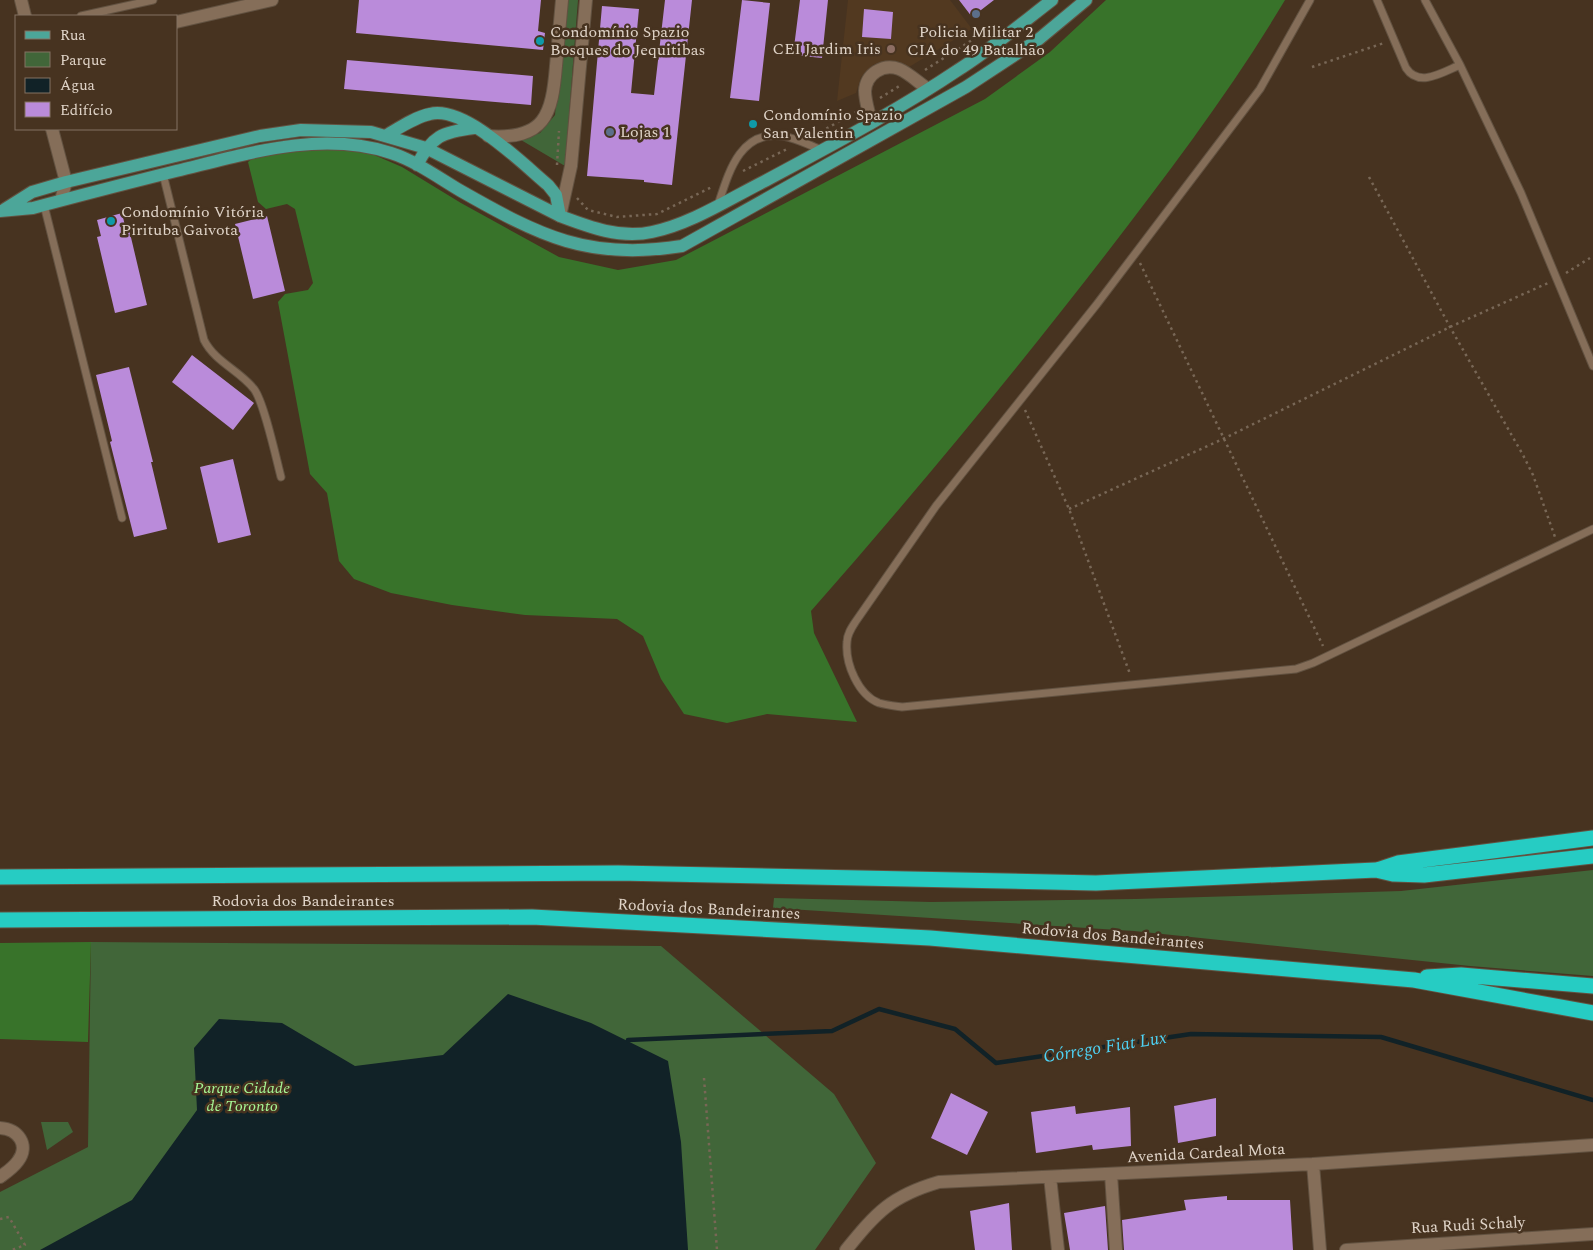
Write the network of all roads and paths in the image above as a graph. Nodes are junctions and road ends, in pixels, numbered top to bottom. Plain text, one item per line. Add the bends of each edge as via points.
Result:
1 (21, 0) edge
2 (153, 0) edge
3 (272, 0) edge
4 (562, 0) edge
5 (586, 0) edge
6 (1052, 0) edge
7 (1086, 0) edge
8 (1310, 0) edge
9 (1377, 0) edge
10 (1425, 0) edge
11 (25, 15) edge
12 (86, 15) edge
13 (178, 22) edge
14 (1394, 39) junction
15 (1460, 65) junction
16 (1312, 68) dead end
17 (928, 89) junction
18 (871, 122) junction
19 (474, 128) junction
20 (52, 130) edge
21 (385, 136) junction
22 (488, 136) junction
23 (426, 148) junction
24 (822, 150) junction
25 (417, 165) junction
26 (163, 174) junction
27 (1369, 177) dead end
28 (66, 182) junction
29 (80, 194) junction
30 (61, 200) junction
31 (44, 205) junction
32 (718, 205) junction
33 (2, 210) edge
34 (560, 216) junction
35 (541, 232) junction
36 (1135, 252) junction
37 (1590, 258) dead end
38 (1556, 280) junction
39 (1450, 327) junction
40 (1593, 366) edge
41 (1021, 400) junction
42 (1223, 439) junction
43 (281, 477) dead end
44 (1069, 509) junction
45 (122, 518) dead end
46 (1593, 529) edge
47 (1557, 544) junction
48 (1328, 656) junction
49 (1133, 683) junction
50 (1593, 838) edge
51 (1593, 856) edge
52 (1376, 870) junction
53 (0, 877) edge
54 (0, 920) edge
55 (1414, 980) junction
56 (1593, 986) edge
57 (1593, 1013) edge
58 (704, 1078) dead end
59 (0, 1128) edge
60 (1593, 1145) edge
61 (1314, 1164) junction
62 (1111, 1174) junction
63 (0, 1177) edge
64 (1050, 1177) junction
65 (0, 1219) edge
66 (1593, 1234) edge
67 (12, 1250) edge
68 (717, 1250) edge
69 (846, 1250) edge
70 (1058, 1250) edge
71 (1116, 1250) edge
72 (1320, 1250) edge
73 (1346, 1250) edge

1 - 11 street
2 - 12 lane
3 - 13 street
4 - 22 street via 550,109 538,124 522,134 509,138
5 - 34 street via 572,166
6 - 17 main road via 959,70
7 - 35 main road via 1039,39 966,87 682,246 621,252 570,243
8 - 36 lane via 1260,89
9 - 14 lane
10 - 15 lane
14 - 15 lane via 1406,68 1418,78 1427,78
14 - 16 path
15 - 38 lane via 1521,193
17 - 18 main road
17 - 18 street via 894,67 879,70 869,78 865,91
18 - 24 main road
19 - 21 main road via 444,112 430,114
19 - 22 main road
19 - 23 main road via 450,131 438,136
20 - 28 street
21 - 23 main road
21 - 28 main road via 352,130 293,131
22 - 34 main road via 548,185 556,195
23 - 25 main road
23 - 34 main road
24 - 32 main road
24 - 32 lane via 782,136 771,136 750,144 730,166
25 - 26 main road via 392,153 329,143 261,150
25 - 35 main road via 506,217
26 - 29 main road
26 - 43 lane via 204,340 209,350 247,381 258,396
27 - 39 path
28 - 29 street
28 - 30 street
28 - 33 main road via 32,192
29 - 30 main road
30 - 31 main road
31 - 33 main road
31 - 45 lane
32 - 34 main road via 682,222 652,232 629,235 600,230
34 - 35 main road
36 - 41 lane
36 - 42 path
37 - 38 path
38 - 39 path
38 - 40 lane
39 - 42 path
39 - 47 path via 1523,454
41 - 44 path
41 - 49 lane via 936,506 850,631 847,654 857,682 878,703 902,706
42 - 44 path
42 - 48 path
44 - 49 path
46 - 47 lane
47 - 48 lane
48 - 49 lane via 1296,669
50 - 52 highway via 1398,863
51 - 52 highway via 1424,875
52 - 53 highway, Rodovia dos Bandeirantes via 1096,883 618,873
54 - 55 highway, Rodovia dos Bandeirantes via 532,917 930,938
55 - 56 highway via 1461,975
55 - 57 highway
58 - 68 path
59 - 63 street via 16,1132 23,1148 19,1159
60 - 61 street, Avenida Cardeal Mota
61 - 62 street, Avenida Cardeal Mota
61 - 72 street
62 - 64 street, Avenida Cardeal Mota
62 - 71 street
64 - 69 street, Avenida Cardeal Mota via 939,1182 915,1189 890,1202
64 - 70 street
65 - 67 path via 9,1217 25,1245
66 - 73 street, Rua Rudi Schaly

